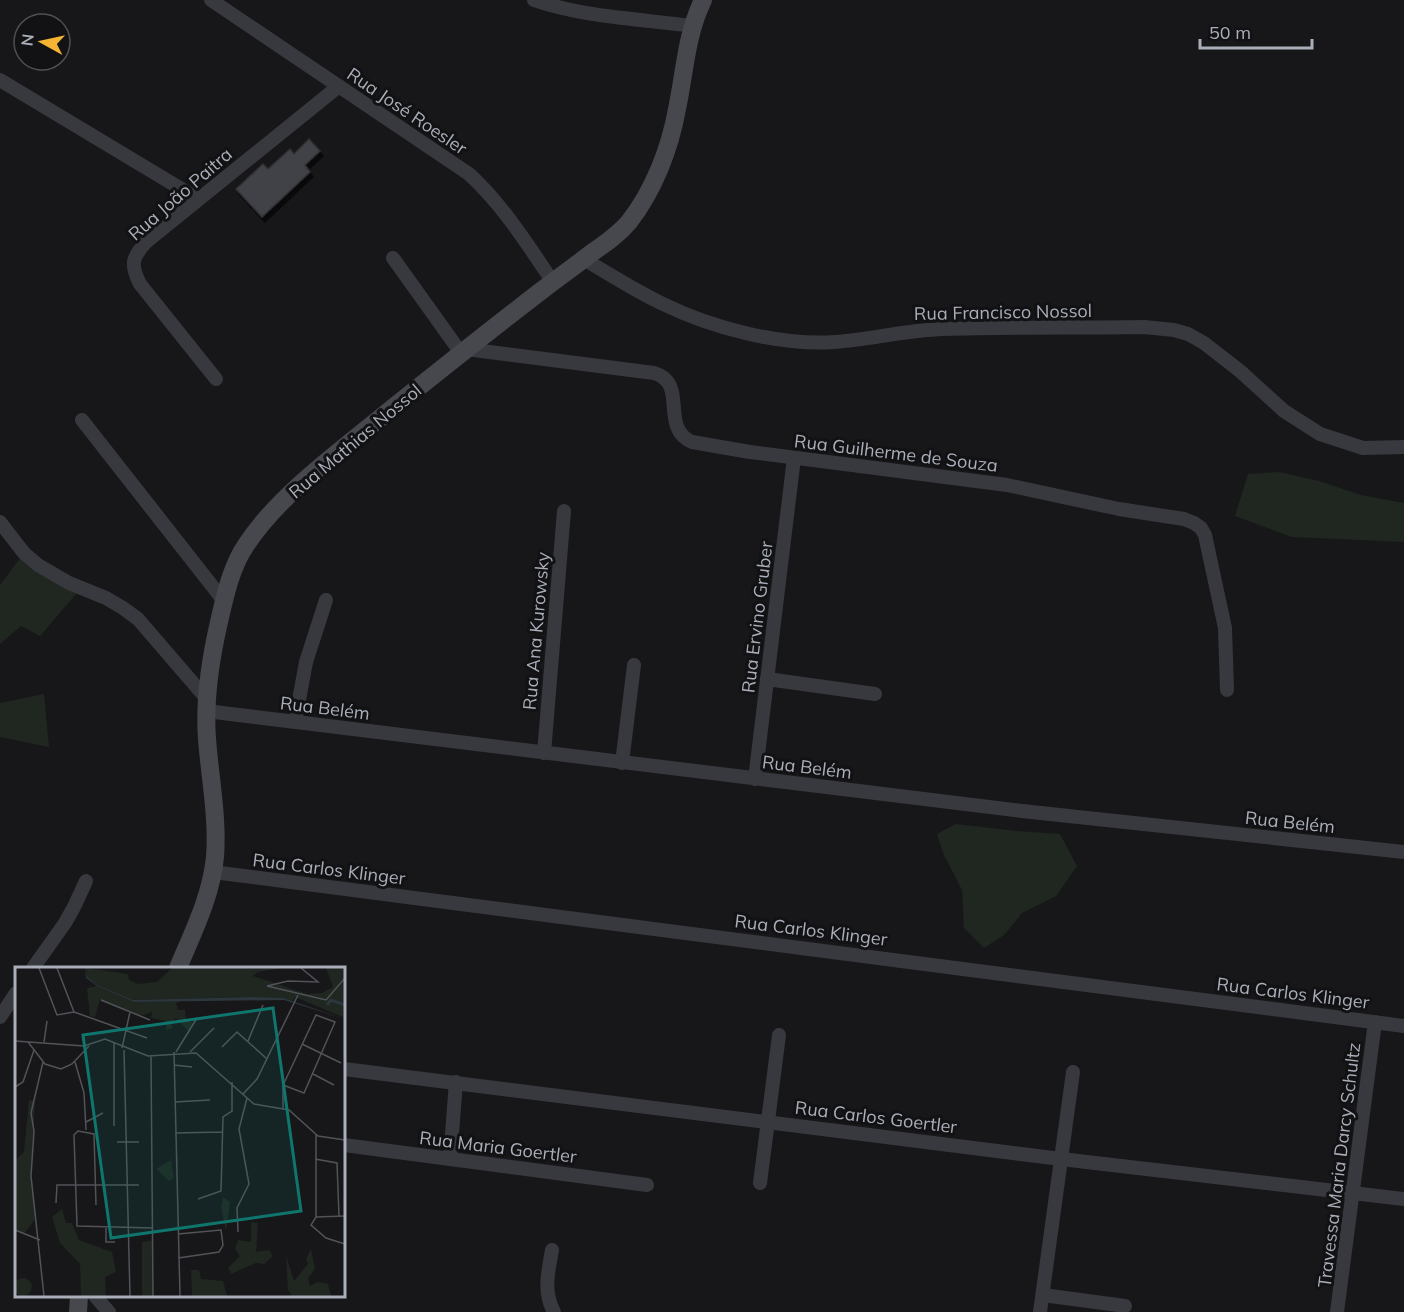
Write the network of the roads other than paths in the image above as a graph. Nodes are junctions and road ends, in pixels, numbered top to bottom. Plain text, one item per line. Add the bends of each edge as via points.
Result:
1 (211, 0) edge
2 (536, 0) edge
3 (703, 0) edge
4 (692, 26) junction
5 (0, 80) edge
6 (339, 86) junction
7 (198, 199) junction
8 (393, 258) dead end
9 (584, 259) junction
10 (553, 282) junction
11 (463, 351) junction
12 (216, 379) dead end
13 (82, 420) dead end
14 (1404, 447) edge
15 (794, 458) junction
16 (564, 511) dead end
17 (0, 522) edge
18 (326, 600) dead end
19 (224, 601) junction
20 (634, 664) dead end
21 (767, 679) junction
22 (1227, 690) dead end
23 (876, 694) dead end
24 (206, 705) junction
25 (295, 722) junction
26 (543, 753) junction
27 (621, 763) junction
28 (755, 779) junction
29 (1404, 852) edge
30 (213, 872) junction
31 (86, 881) dead end
32 (34, 967) edge
33 (179, 967) edge
34 (15, 994) edge
35 (1, 1013) edge
36 (1375, 1022) junction
37 (1404, 1026) edge
38 (779, 1035) dead end
39 (345, 1069) edge
40 (1073, 1072) dead end
41 (456, 1082) junction
42 (767, 1122) junction
43 (345, 1145) edge
44 (450, 1159) junction
45 (1061, 1159) junction
46 (760, 1183) dead end
47 (647, 1185) dead end
48 (1354, 1193) junction
49 (1404, 1198) edge
50 (552, 1250) dead end
51 (1043, 1295) junction
52 (79, 1297) edge
53 (97, 1297) edge
54 (1125, 1306) dead end
55 (78, 1312) edge
56 (109, 1312) edge
57 (555, 1312) edge
58 (1041, 1312) edge
59 (1338, 1312) edge

1 - 6 street, Rua José Roesler
2 - 4 street via 590,13
3 - 4 street, Rua Mathias Nossol
4 - 9 street, Rua Mathias Nossol via 673,126 652,183 622,230
5 - 7 street
6 - 7 street, Rua João Paitra
6 - 10 street, Rua José Roesler via 482,186 507,214
7 - 12 street, Rua João Paitra via 146,242 133,262 140,284
8 - 11 street
9 - 10 street, Rua Mathias Nossol
9 - 14 street, Rua Francisco Nossol via 683,313 727,328 788,341 835,342 942,329 1174,330 1204,343 1284,411 1320,434 1363,448
10 - 11 street, Rua Mathias Nossol
11 - 15 street, Rua Guilherme de Souza via 662,376 672,389 676,426 686,439
11 - 19 street, Rua Mathias Nossol via 333,456 281,504 246,545
13 - 19 street
15 - 21 street, Rua Ervino Gruber
15 - 22 street, Rua Guilherme de Souza via 1008,485 1194,523 1205,535 1222,613
16 - 26 street, Rua Ana Kurowsky
17 - 24 street via 17,546 38,565 115,603 138,619
18 - 25 street via 306,662
19 - 24 street, Rua Mathias Nossol
20 - 27 street
21 - 23 street
21 - 28 street, Rua Ervino Gruber
24 - 25 street, Rua Belém
24 - 30 street, Rua Mathias Nossol via 216,836
25 - 26 street, Rua Belém
26 - 27 street, Rua Belém
27 - 28 street, Rua Belém
28 - 29 street, Rua Belém
30 - 33 street, Rua Mathias Nossol
30 - 36 street, Rua Carlos Klinger
31 - 32 street via 65,923
34 - 35 street
36 - 37 street, Rua Carlos Klinger
36 - 48 street, Travessa Maria Darcy Schultz
38 - 42 street
39 - 41 street, Rua Carlos Goertler
40 - 45 street
41 - 42 street, Rua Carlos Goertler
41 - 44 street
42 - 45 street, Rua Carlos Goertler
42 - 46 street
43 - 44 street, Rua Maria Goertler
44 - 47 street, Rua Maria Goertler
45 - 48 street, Rua Carlos Goertler
45 - 51 street
48 - 49 street, Rua Carlos Goertler
48 - 59 street, Travessa Maria Darcy Schultz
50 - 57 street via 547,1286
51 - 54 street
51 - 58 street
52 - 55 street
53 - 56 street

